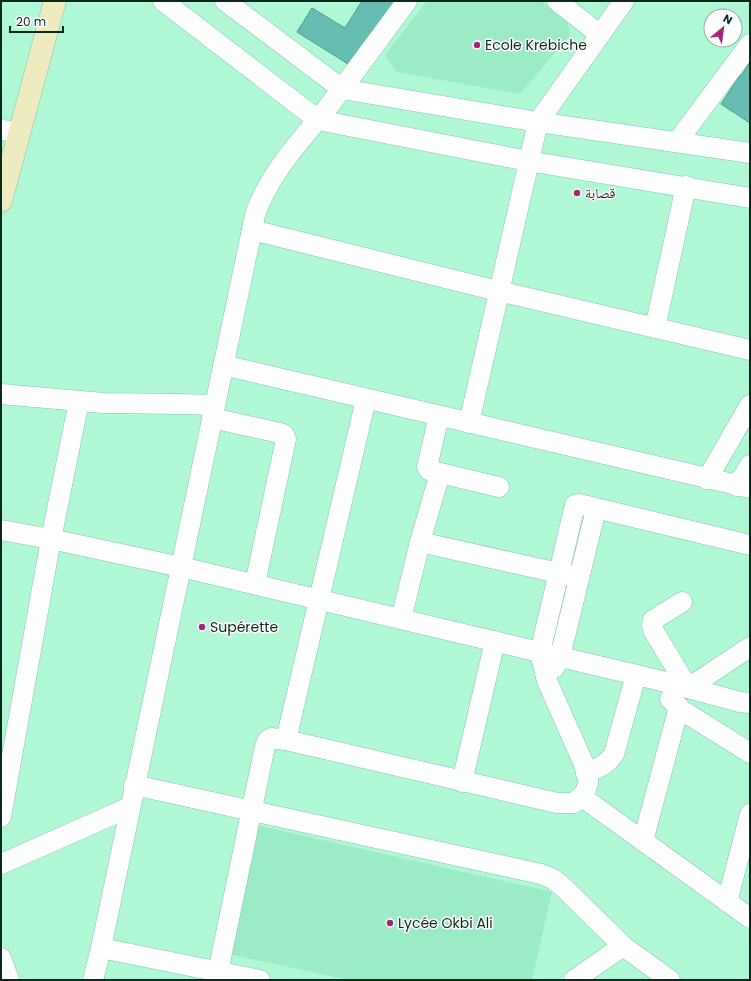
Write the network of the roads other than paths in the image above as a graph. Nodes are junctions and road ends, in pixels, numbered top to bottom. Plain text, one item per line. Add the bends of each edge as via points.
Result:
1 (55, 1) edge
2 (163, 1) edge
3 (225, 1) edge
4 (407, 1) edge
5 (557, 1) edge
6 (624, 1) edge
7 (599, 34) junction
8 (750, 44) edge
9 (342, 89) junction
10 (318, 120) junction
11 (538, 122) junction
12 (10, 132) edge
13 (677, 142) junction
14 (750, 153) edge
15 (528, 161) junction
16 (686, 186) junction
17 (750, 198) edge
18 (1, 201) edge
19 (252, 230) junction
20 (498, 291) junction
21 (656, 328) junction
22 (750, 350) edge
23 (223, 365) junction
24 (1, 394) edge
25 (366, 399) junction
26 (79, 401) junction
27 (750, 405) edge
28 (214, 411) junction
29 (439, 416) junction
30 (469, 423) junction
31 (750, 466) edge
32 (440, 473) junction
33 (706, 479) junction
34 (499, 487) dead end
35 (743, 487) edge
36 (596, 509) junction
37 (1, 530) edge
38 (51, 539) junction
39 (420, 542) junction
40 (750, 546) edge
41 (181, 567) junction
42 (559, 573) junction
43 (580, 578) junction
44 (255, 584) junction
45 (319, 600) junction
46 (682, 602) dead end
47 (401, 619) junction
48 (495, 642) junction
49 (750, 647) edge
50 (540, 652) junction
51 (560, 657) junction
52 (636, 675) junction
53 (547, 680) junction
54 (662, 681) junction
55 (688, 688) junction
56 (750, 703) edge
57 (678, 707) junction
58 (286, 740) junction
59 (750, 753) edge
60 (586, 773) junction
61 (462, 782) junction
62 (134, 785) junction
63 (582, 797) junction
64 (130, 807) junction
65 (251, 810) junction
66 (750, 814) edge
67 (1, 817) edge
68 (643, 841) junction
69 (1, 864) edge
70 (727, 902) junction
71 (750, 918) edge
72 (623, 946) junction
73 (101, 948) junction
74 (1, 958) edge
75 (218, 972) junction
76 (595, 974) edge
77 (9, 980) edge
78 (92, 980) edge
79 (260, 980) edge
80 (574, 980) edge
81 (670, 980) edge

1 - 12 main road
2 - 10 street
3 - 9 street
4 - 9 street
5 - 7 street
6 - 7 street
7 - 11 street
8 - 13 street
9 - 10 street
9 - 11 street
10 - 15 street
10 - 19 street via 276,172 259,204
11 - 13 street
11 - 15 street
12 - 18 main road
13 - 14 street
15 - 16 street
15 - 20 street
16 - 17 street
16 - 21 street
19 - 20 street
19 - 23 street
20 - 21 street
20 - 30 street
21 - 22 street
23 - 25 street
23 - 28 street
24 - 26 street
25 - 29 street
25 - 45 street
26 - 28 street via 173,403
26 - 38 street
27 - 33 street
28 - 41 street
28 - 44 street via 280,433 286,439
29 - 30 street
29 - 32 street via 427,467
30 - 33 street
31 - 35 street
32 - 34 street
32 - 39 street
33 - 35 street
36 - 40 street
36 - 42 street via 575,505
36 - 43 street
37 - 38 street
38 - 41 street
38 - 67 street
39 - 42 street
39 - 47 street
41 - 44 street
41 - 62 street
42 - 43 street
42 - 50 street
43 - 51 street
44 - 45 street
45 - 47 street
45 - 58 street
46 - 55 street via 653,620 652,625
47 - 48 street
48 - 50 street
48 - 61 street
49 - 55 street
50 - 51 street
50 - 53 street
51 - 52 street
51 - 53 street
52 - 54 street
52 - 60 street via 614,754 601,766
53 - 60 street
54 - 55 street
54 - 57 street via 664,690
55 - 56 street
57 - 59 street
57 - 68 street
58 - 61 street
58 - 65 street via 273,737 266,741
60 - 63 street via 588,783
61 - 63 street via 556,803 574,803
62 - 64 street
62 - 65 street
63 - 68 street
64 - 69 street
64 - 73 street
65 - 72 street via 541,874 562,886
65 - 75 street
66 - 70 street
68 - 70 street
70 - 71 street
72 - 76 street
72 - 81 street
73 - 75 street
73 - 78 street
74 - 77 street
75 - 79 street
76 - 80 street

